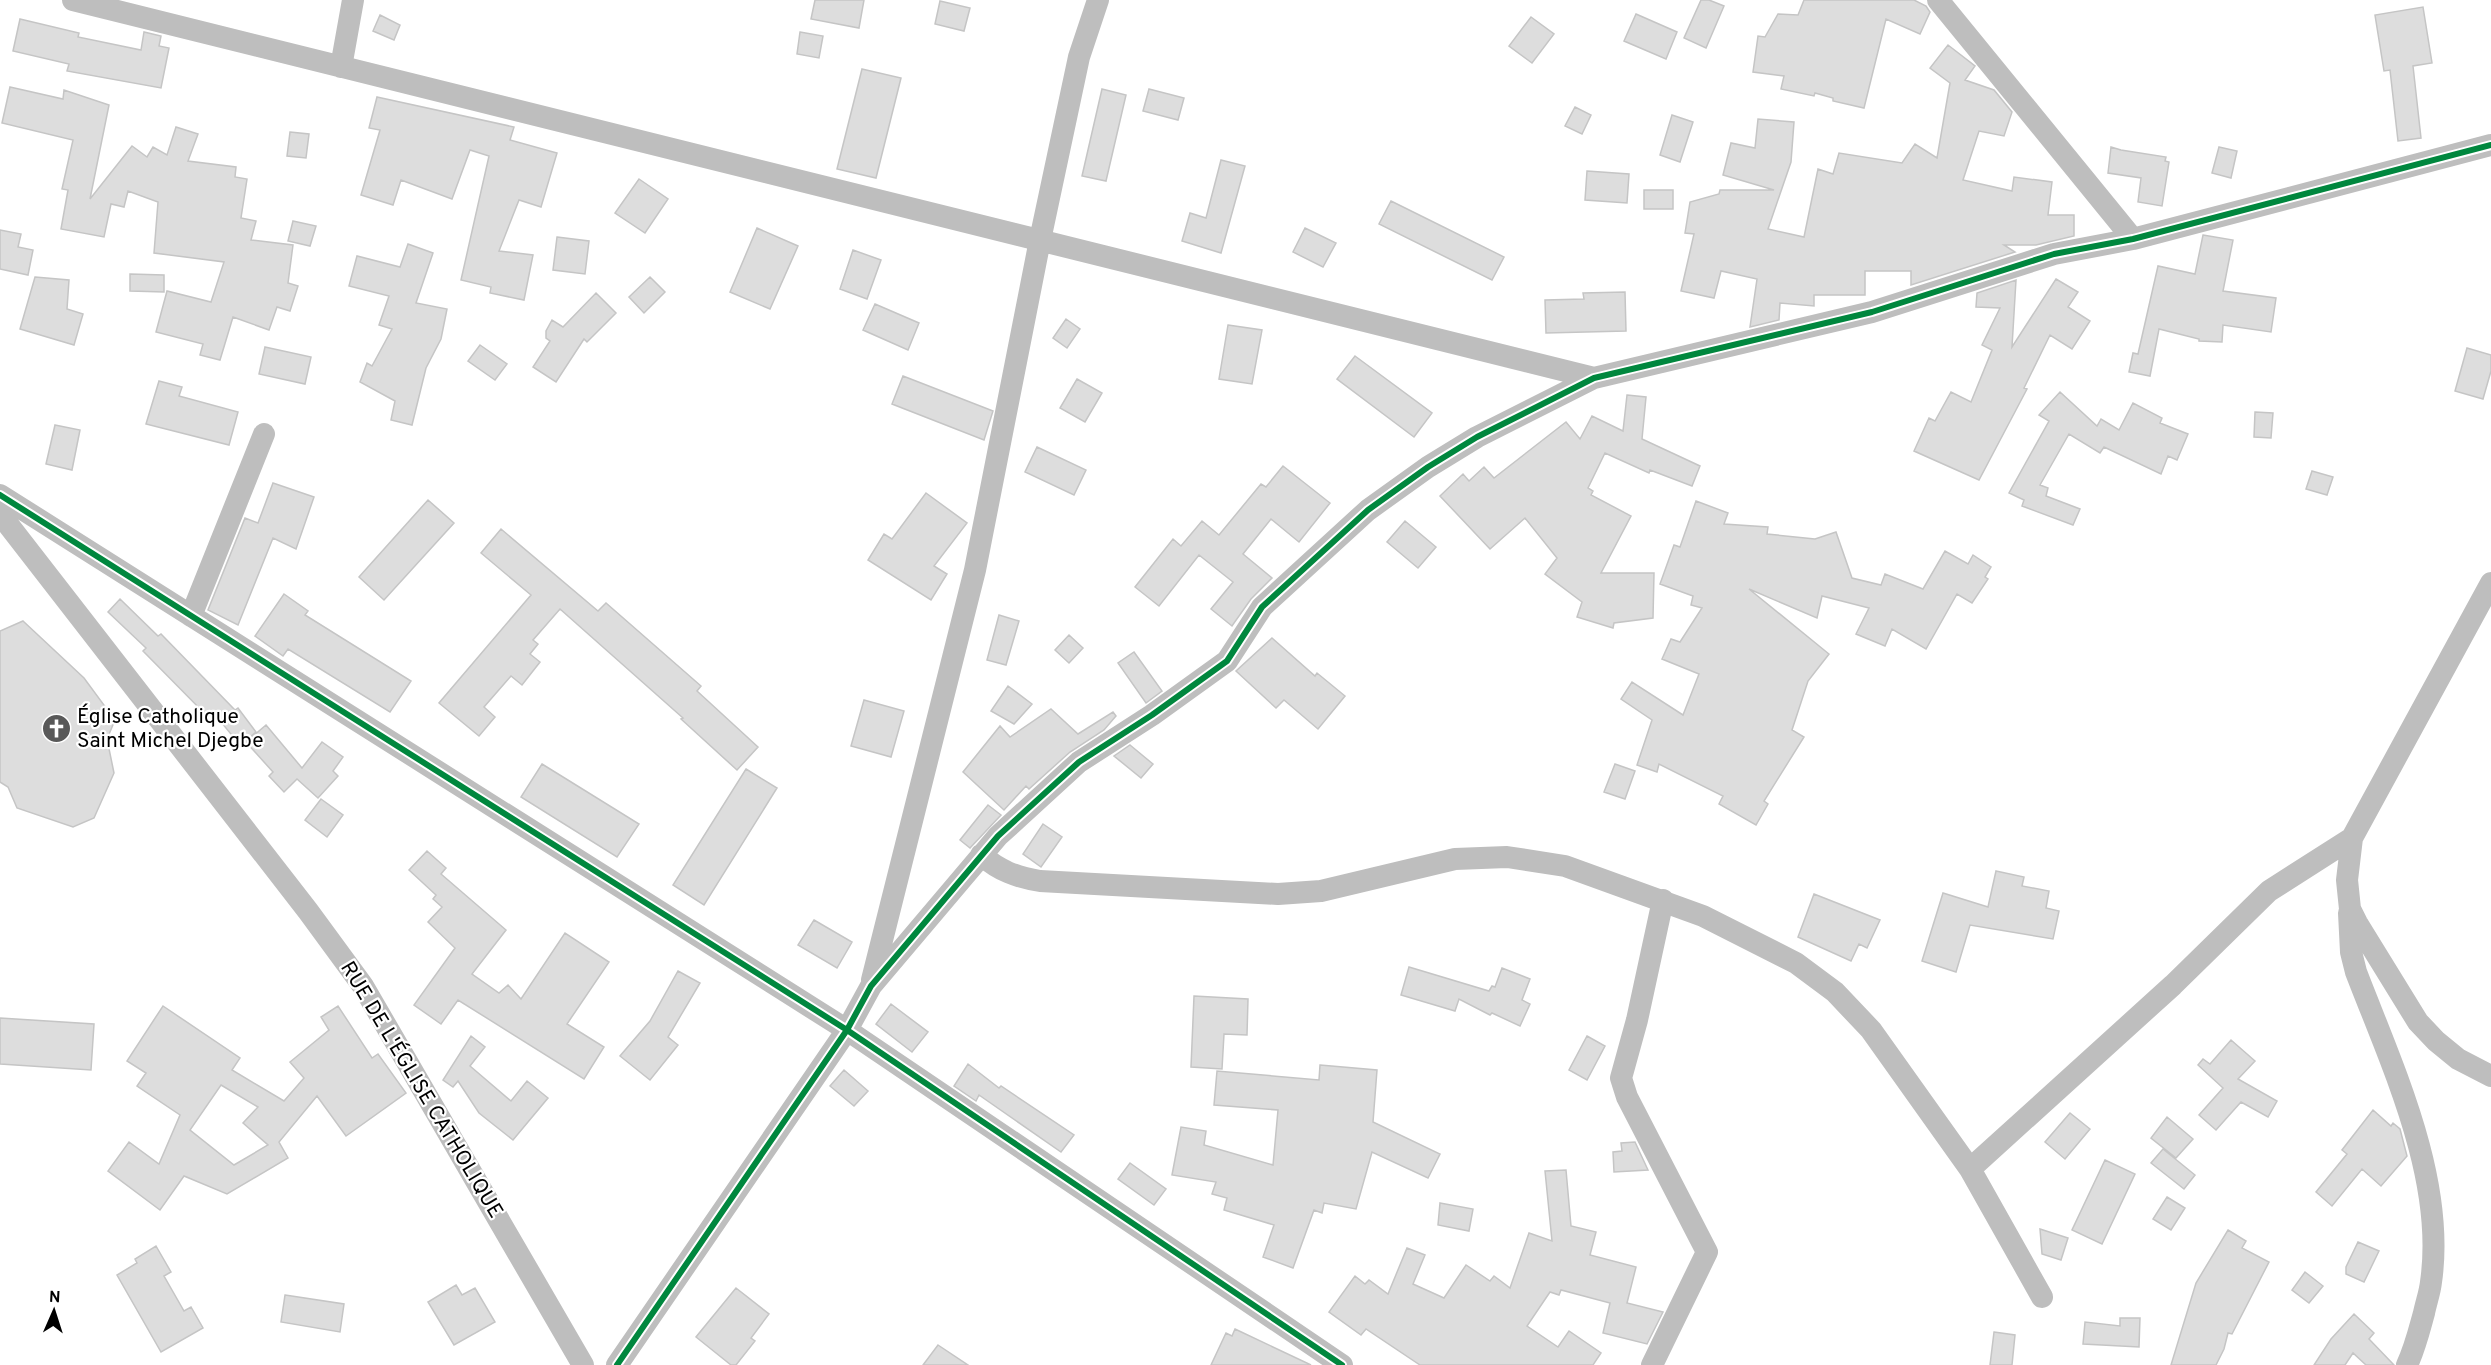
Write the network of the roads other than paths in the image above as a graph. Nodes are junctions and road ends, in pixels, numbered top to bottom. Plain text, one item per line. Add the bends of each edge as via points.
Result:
1 (72, 0) edge
2 (354, 0) edge
3 (1098, 0) edge
4 (1938, 0) edge
5 (341, 67) junction
6 (2491, 145) edge
7 (2133, 239) junction
8 (1040, 240) junction
9 (1594, 378) junction
10 (264, 434) dead end
11 (0, 495) edge
12 (0, 514) edge
13 (2491, 583) edge
14 (191, 616) junction
15 (2352, 838) junction
16 (981, 855) junction
17 (1663, 900) junction
18 (2349, 909) junction
19 (871, 986) junction
20 (847, 1030) junction
21 (2491, 1077) edge
22 (1970, 1169) junction
23 (2042, 1297) dead end
24 (583, 1365) edge
25 (617, 1365) edge
26 (1342, 1365) edge
27 (1652, 1365) edge
28 (2407, 1365) edge

1 - 5 street
2 - 5 street
3 - 8 street via 1079,57
4 - 7 street
5 - 8 street
6 - 7 street
7 - 9 street via 2054,254 1872,312
8 - 9 street
8 - 19 street via 975,570
9 - 16 street via 1477,437 1368,510 1262,607 1227,661 1079,762
10 - 14 street
11 - 14 street
12 - 24 street, RUE DE L'ÉGLISE CATHOLIQUE via 363,986
13 - 15 street
14 - 20 street
15 - 18 street via 2346,880
15 - 22 street via 2269,891 2173,985
16 - 17 street via 999,870 1040,881 1278,894 1321,891 1455,859 1506,857 1565,866
16 - 19 street
17 - 22 street via 1796,963 1835,992 1871,1030
17 - 27 street via 1621,1077 1707,1252
18 - 21 street via 2418,1022 2458,1059
18 - 28 street via 2355,972 2405,1100 2433,1214 2432,1281 2415,1349
19 - 20 street
20 - 25 street
20 - 26 street
22 - 23 street

